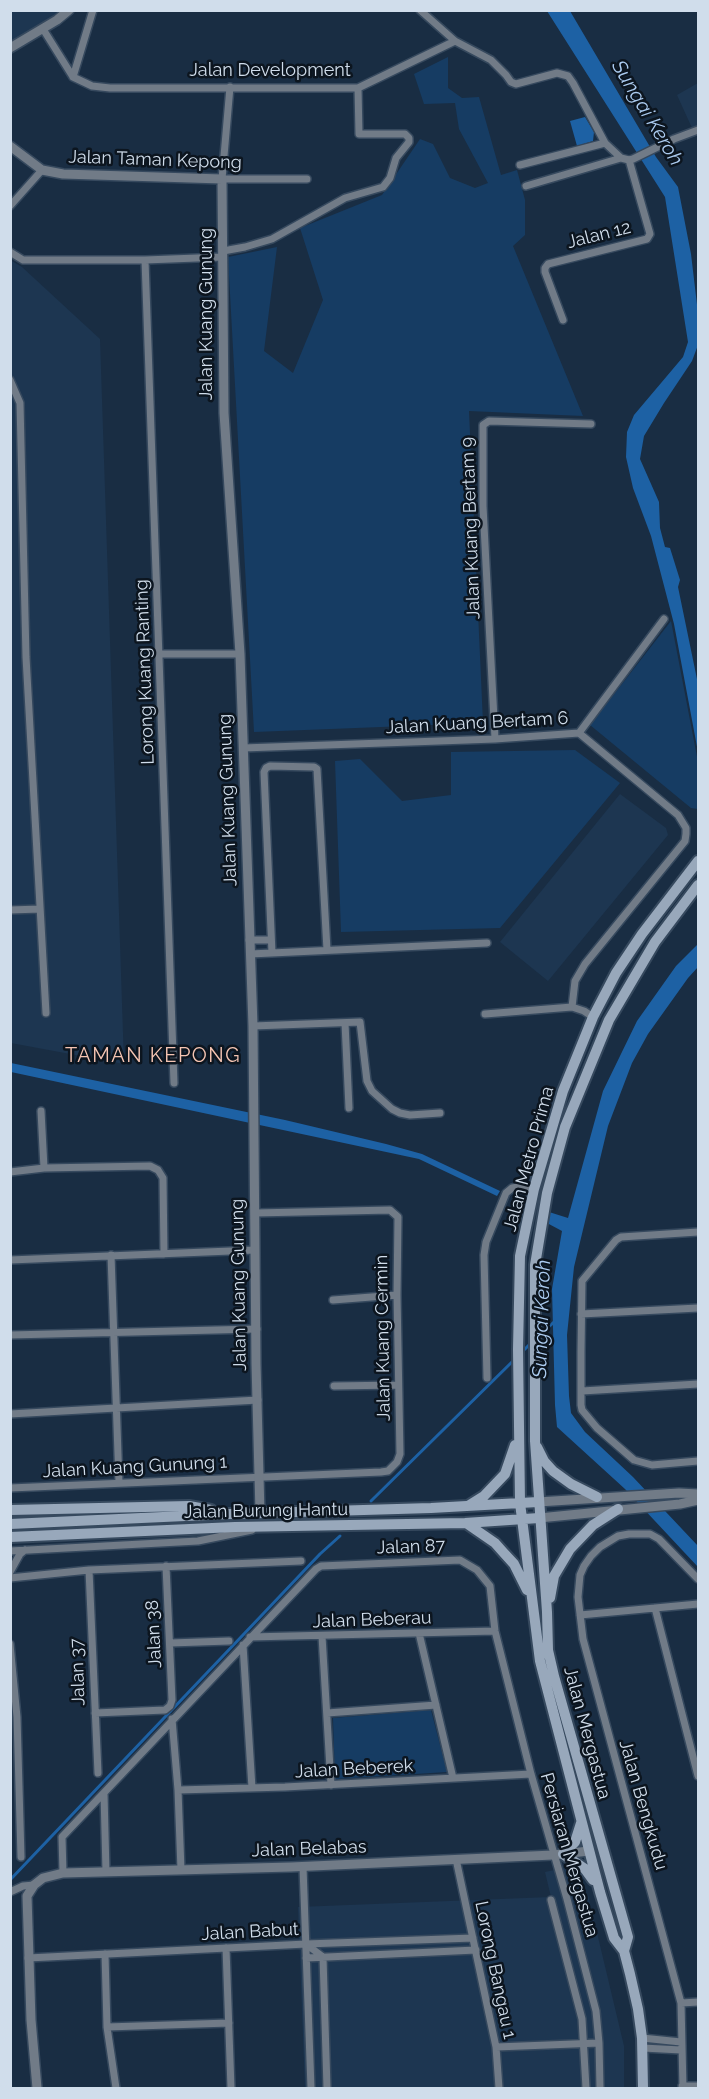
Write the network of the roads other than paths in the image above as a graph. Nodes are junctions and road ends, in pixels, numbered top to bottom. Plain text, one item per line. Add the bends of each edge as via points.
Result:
1 (69, 10) edge
2 (93, 10) edge
3 (420, 10) edge
4 (43, 28) junction
5 (455, 41) junction
6 (10, 48) edge
7 (73, 77) junction
8 (230, 87) junction
9 (358, 88) junction
10 (699, 130) edge
11 (605, 143) junction
12 (10, 146) edge
13 (628, 159) junction
14 (520, 165) dead end
15 (42, 170) junction
16 (222, 179) junction
17 (307, 179) dead end
18 (526, 186) dead end
19 (10, 206) edge
20 (10, 252) edge
21 (223, 254) junction
22 (145, 260) junction
23 (563, 320) dead end
24 (10, 380) edge
25 (591, 424) dead end
26 (664, 619) dead end
27 (159, 654) junction
28 (240, 654) junction
29 (579, 733) junction
30 (495, 739) junction
31 (243, 748) junction
32 (699, 861) edge
33 (699, 885) edge
34 (40, 909) junction
35 (10, 910) edge
36 (249, 940) junction
37 (271, 940) junction
38 (487, 943) dead end
39 (327, 950) junction
40 (272, 953) junction
41 (250, 954) junction
42 (572, 1007) junction
43 (46, 1013) dead end
44 (485, 1014) dead end
45 (593, 1017) junction
46 (345, 1023) junction
47 (253, 1026) junction
48 (174, 1083) dead end
49 (349, 1108) dead end
50 (40, 1111) dead end
51 (440, 1113) dead end
52 (44, 1168) junction
53 (10, 1172) edge
54 (534, 1189) junction
55 (255, 1213) junction
56 (699, 1232) edge
57 (255, 1250) junction
58 (164, 1254) junction
59 (111, 1255) junction
60 (10, 1260) edge
61 (397, 1295) junction
62 (333, 1300) dead end
63 (699, 1308) edge
64 (581, 1314) junction
65 (257, 1329) junction
66 (113, 1332) junction
67 (10, 1335) edge
68 (488, 1378) dead end
69 (699, 1384) edge
70 (398, 1385) junction
71 (334, 1386) dead end
72 (582, 1391) junction
73 (258, 1400) junction
74 (117, 1408) junction
75 (10, 1414) edge
76 (518, 1433) junction
77 (535, 1441) junction
78 (699, 1461) edge
79 (260, 1477) junction
80 (119, 1483) junction
81 (10, 1488) edge
82 (699, 1494) edge
83 (597, 1497) junction
84 (699, 1500) edge
85 (538, 1502) junction
86 (520, 1503) junction
87 (467, 1506) junction
88 (621, 1509) junction
89 (10, 1510) edge
90 (260, 1513) junction
91 (229, 1514) junction
92 (539, 1518) junction
93 (522, 1520) junction
94 (465, 1523) junction
95 (10, 1524) edge
96 (269, 1527) junction
97 (10, 1537) edge
98 (25, 1550) junction
99 (10, 1551) edge
100 (300, 1561) dead end
101 (166, 1566) junction
102 (89, 1570) junction
103 (10, 1572) edge
104 (10, 1578) edge
105 (699, 1580) edge
106 (530, 1595) junction
107 (699, 1604) edge
108 (655, 1608) junction
109 (547, 1612) junction
110 (580, 1615) junction
111 (495, 1631) junction
112 (419, 1634) junction
113 (322, 1636) junction
114 (250, 1637) junction
115 (229, 1641) dead end
116 (170, 1642) junction
117 (243, 1645) junction
118 (11, 1646) edge
119 (436, 1705) junction
120 (95, 1713) junction
121 (327, 1713) junction
122 (172, 1719) junction
123 (98, 1773) dead end
124 (531, 1774) junction
125 (699, 1776) edge
126 (453, 1778) junction
127 (331, 1785) junction
128 (252, 1788) junction
129 (178, 1790) junction
130 (104, 1794) junction
131 (581, 1823) junction
132 (598, 1831) junction
133 (589, 1851) junction
134 (558, 1854) junction
135 (21, 1857) dead end
136 (456, 1859) junction
137 (303, 1867) junction
138 (182, 1870) junction
139 (106, 1872) junction
140 (63, 1873) junction
141 (610, 1878) junction
142 (34, 1885) junction
143 (10, 1892) edge
144 (600, 1893) junction
145 (551, 1900) dead end
146 (473, 1938) junction
147 (306, 1944) junction
148 (226, 1948) junction
149 (476, 1950) junction
150 (624, 1951) junction
151 (105, 1954) junction
152 (323, 1957) junction
153 (28, 1958) junction
154 (306, 1958) junction
155 (681, 2002) junction
156 (699, 2002) edge
157 (229, 2023) junction
158 (107, 2027) junction
159 (681, 2042) junction
160 (584, 2043) junction
161 (599, 2043) junction
162 (642, 2043) junction
163 (496, 2047) junction
164 (681, 2050) junction
165 (699, 2086) edge
166 (682, 2087) edge
167 (38, 2088) edge
168 (116, 2088) edge
169 (231, 2088) edge
170 (311, 2088) edge
171 (327, 2088) edge
172 (499, 2088) edge
173 (586, 2088) edge
174 (600, 2088) edge
175 (643, 2088) edge

1 - 4 street
2 - 7 street
3 - 5 street
4 - 6 street
4 - 7 street
5 - 9 street, Jalan Development
5 - 11 street via 491,60 516,84 557,74 568,76
7 - 8 street, Jalan Development via 92,86 110,88
8 - 9 street, Jalan Development
8 - 16 street, Jalan Kuang Gunung
9 - 21 street via 359,134 405,134 409,138 383,187 352,195 272,239
10 - 13 street
11 - 13 street
11 - 14 street
12 - 15 street, Jalan Taman Kepong
13 - 18 street
13 - 23 street, Jalan 12 via 650,234 548,264 545,272
15 - 16 street, Jalan Taman Kepong via 73,175
15 - 19 street
16 - 17 street, Jalan Taman Kepong
16 - 21 street, Jalan Kuang Gunung
20 - 22 street via 23,260
21 - 22 street
21 - 28 street, Jalan Kuang Gunung via 224,413
22 - 27 street, Lorong Kuang Ranting
24 - 34 street via 20,403 26,657
25 - 30 street, Jalan Kuang Bertam 9 via 489,421 483,425 483,506
26 - 29 street
27 - 28 street
27 - 48 street, Lorong Kuang Ranting
28 - 31 street, Jalan Kuang Gunung
29 - 30 street, Jalan Kuang Bertam 6
29 - 42 street, Jalan Kuang Bertam 6 via 678,815 686,834 685,841 585,964 575,981
30 - 31 street, Jalan Kuang Bertam 6
31 - 36 street, Jalan Kuang Gunung
32 - 45 main road, Jalan Metro Prima via 629,954
33 - 77 main road, Jalan Metro Prima via 655,942 609,1020 565,1127 547,1193 535,1265
34 - 35 street
34 - 43 street
36 - 37 street
36 - 41 street, Jalan Kuang Gunung
37 - 39 street via 264,772 270,766 314,766 318,773
37 - 40 street
38 - 39 street
39 - 40 street
40 - 41 street
41 - 47 street, Jalan Kuang Gunung
42 - 44 street
42 - 45 street
45 - 54 main road, Jalan Metro Prima via 563,1091
46 - 47 street
46 - 49 street
46 - 51 street via 360,1022 367,1081 372,1091 400,1113
47 - 55 street, Jalan Kuang Gunung
50 - 52 street
52 - 53 street
52 - 58 street via 150,1166 158,1170 163,1178
54 - 68 street via 518,1187 506,1192 486,1242
54 - 76 main road, Jalan Metro Prima via 520,1256
55 - 57 street, Jalan Kuang Gunung
55 - 61 street, Jalan Kuang Cermin via 390,1210 398,1217
56 - 64 street via 621,1237 582,1281
57 - 58 street
57 - 65 street, Jalan Kuang Gunung
58 - 59 street
59 - 60 street
59 - 66 street
61 - 62 street
61 - 70 street, Jalan Kuang Cermin
63 - 64 street
64 - 72 street
65 - 66 street
65 - 73 street, Jalan Kuang Gunung
66 - 67 street
66 - 74 street
69 - 72 street
70 - 71 street
70 - 79 street, Jalan Kuang Cermin via 400,1454 387,1471
72 - 78 street via 582,1410 634,1460 652,1465
73 - 74 street
73 - 79 street, Jalan Kuang Gunung
74 - 75 street
74 - 80 street
76 - 86 main road, Jalan Metro Prima
76 - 87 main road via 505,1474
77 - 83 main road via 544,1461 554,1471
77 - 85 main road, Jalan Metro Prima
79 - 80 street, Jalan Kuang Gunung 1
79 - 90 street, Jalan Kuang Gunung
80 - 81 street, Jalan Kuang Gunung 1
82 - 83 street
83 - 85 street
84 - 88 street
85 - 86 main road, Jalan Burung Hantu
85 - 92 main road, Jalan Metro Prima
86 - 87 main road, Jalan Burung Hantu
86 - 93 main road, Jalan Metro Prima
87 - 90 main road, Jalan Burung Hantu
88 - 92 street
88 - 109 main road via 593,1525 570,1549 554,1576
89 - 91 main road via 189,1506
90 - 91 main road, Jalan Burung Hantu
91 - 95 main road, Jalan Burung Hantu
92 - 93 main road, Jalan Burung Hantu
92 - 109 main road, Jalan Mergastua
93 - 94 main road, Jalan Burung Hantu
93 - 106 main road, Jalan Mergastua
94 - 96 main road, Jalan Burung Hantu
94 - 106 main road via 503,1551
96 - 97 main road, Jalan Burung Hantu
96 - 98 street via 198,1541
98 - 99 street
98 - 103 street
100 - 101 street
101 - 102 street
101 - 116 street, Jalan 38
102 - 104 street
102 - 120 street, Jalan 37
105 - 110 street, Jalan Bengkudu via 650,1534 618,1536 600,1547 584,1566 580,1575
106 - 131 main road, Jalan Mergastua via 540,1661
107 - 108 street
108 - 110 street
108 - 125 street
109 - 132 main road, Jalan Mergastua via 548,1650 554,1676
110 - 155 street, Jalan Bengkudu via 615,1763
111 - 112 street, Jalan Beberau
111 - 114 street, Jalan 87 via 490,1586 477,1570 460,1560 319,1567
111 - 124 street, Persiaran Mergastua
112 - 113 street, Jalan Beberau
112 - 119 street
113 - 114 street, Jalan Beberau
113 - 121 street
114 - 117 street, Jalan 87
115 - 116 street
116 - 120 street, Jalan 38 via 170,1706 165,1710
117 - 122 street, Jalan 87
117 - 128 street
118 - 135 street
119 - 121 street
119 - 126 street
120 - 123 street, Jalan 37
121 - 127 street
122 - 129 street
122 - 130 street, Jalan 87
124 - 126 street, Jalan Beberek
124 - 134 street, Persiaran Mergastua
126 - 127 street, Jalan Beberek
127 - 128 street, Jalan Beberek
128 - 129 street, Jalan Beberek
129 - 138 street
130 - 139 street
130 - 140 street, Jalan 87 via 62,1837
131 - 133 main road, Jalan Mergastua
131 - 134 main road via 575,1842
132 - 133 main road
132 - 141 main road, Jalan Mergastua
133 - 134 street, Jalan Belabas
133 - 141 main road
133 - 144 main road, Jalan Mergastua
134 - 136 street, Jalan Belabas
134 - 144 main road via 585,1869
134 - 161 street, Persiaran Mergastua via 596,2011
136 - 137 street, Jalan Belabas
136 - 146 street, Lorong Bangau 1
137 - 138 street, Jalan Belabas
137 - 147 street
138 - 139 street, Jalan Belabas
139 - 140 street, Jalan Belabas
140 - 142 street, Jalan Belabas via 43,1878
141 - 150 main road, Jalan Mergastua via 628,1937
142 - 143 street
142 - 153 street via 27,1896
144 - 150 main road, Jalan Mergastua via 614,1938
145 - 160 street via 578,2001
146 - 147 street, Jalan Babut
146 - 149 street, Lorong Bangau 1
147 - 148 street, Jalan Babut
147 - 152 street
147 - 154 street
148 - 151 street, Jalan Babut
148 - 157 street
149 - 152 street, Jalan Babut
149 - 163 street, Lorong Bangau 1
150 - 162 main road, Jalan Mergastua
151 - 153 street, Jalan Babut
151 - 158 street
152 - 154 street, Jalan Babut
152 - 171 street
153 - 167 street
154 - 170 street
155 - 156 street
155 - 159 street, Jalan Bengkudu
157 - 158 street
157 - 169 street
158 - 168 street
159 - 162 street
159 - 164 street, Jalan Bengkudu
160 - 161 street
160 - 163 street
160 - 173 street
161 - 174 street, Persiaran Mergastua
162 - 164 street
162 - 175 main road, Jalan Mergastua
163 - 172 street, Lorong Bangau 1
164 - 166 street, Jalan Bengkudu
165 - 166 street

